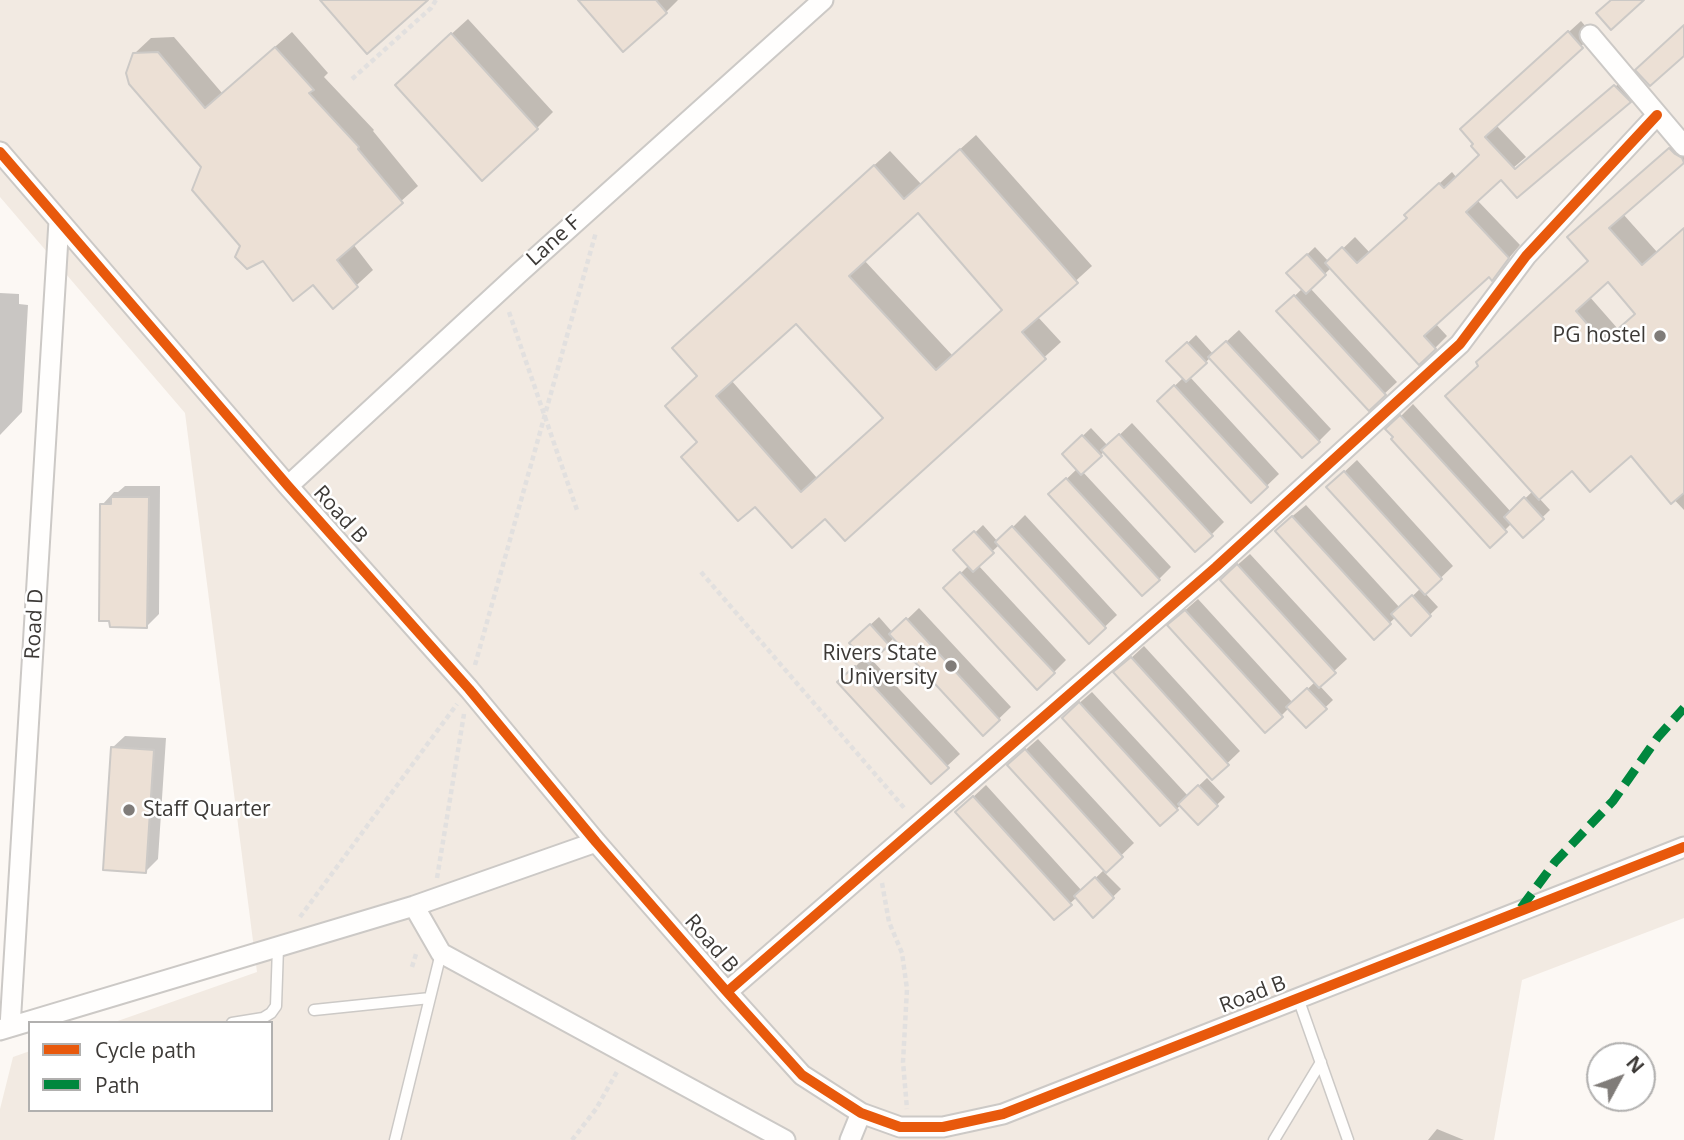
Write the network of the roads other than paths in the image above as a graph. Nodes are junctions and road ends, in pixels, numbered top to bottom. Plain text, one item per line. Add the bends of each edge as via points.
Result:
1 (824, 0) edge
2 (1590, 35) dead end
3 (1657, 116) junction
4 (1684, 146) edge
5 (0, 152) edge
6 (60, 221) junction
7 (289, 486) junction
8 (596, 842) junction
9 (1684, 847) edge
10 (414, 906) junction
11 (278, 947) junction
12 (441, 953) junction
13 (727, 992) junction
14 (430, 998) junction
15 (1298, 998) junction
16 (314, 1010) dead end
17 (28, 1021) edge
18 (29, 1021) edge
19 (244, 1021) edge
20 (5, 1028) edge
21 (1321, 1062) junction
22 (861, 1112) junction
23 (395, 1140) edge
24 (785, 1140) edge
25 (850, 1140) edge
26 (1274, 1140) edge
27 (1348, 1140) edge

1 - 7 street, Lane F
2 - 3 street
3 - 4 street
3 - 13 street via 1526,256 1460,344 1216,567
5 - 6 street, Road B
6 - 7 street, Road B
6 - 20 street, Road D
7 - 8 street, Road B via 469,689
8 - 10 street
8 - 13 street, Road B
9 - 15 street, Road B
10 - 11 street
10 - 12 street
11 - 18 street
11 - 19 lane via 276,1006 262,1018
12 - 14 lane
12 - 24 street
13 - 22 street, Road B via 802,1075
14 - 16 lane
14 - 23 lane
15 - 21 lane
15 - 22 street, Road B via 1003,1114 943,1127 900,1127
17 - 20 street
21 - 26 lane
21 - 27 lane
22 - 25 street

